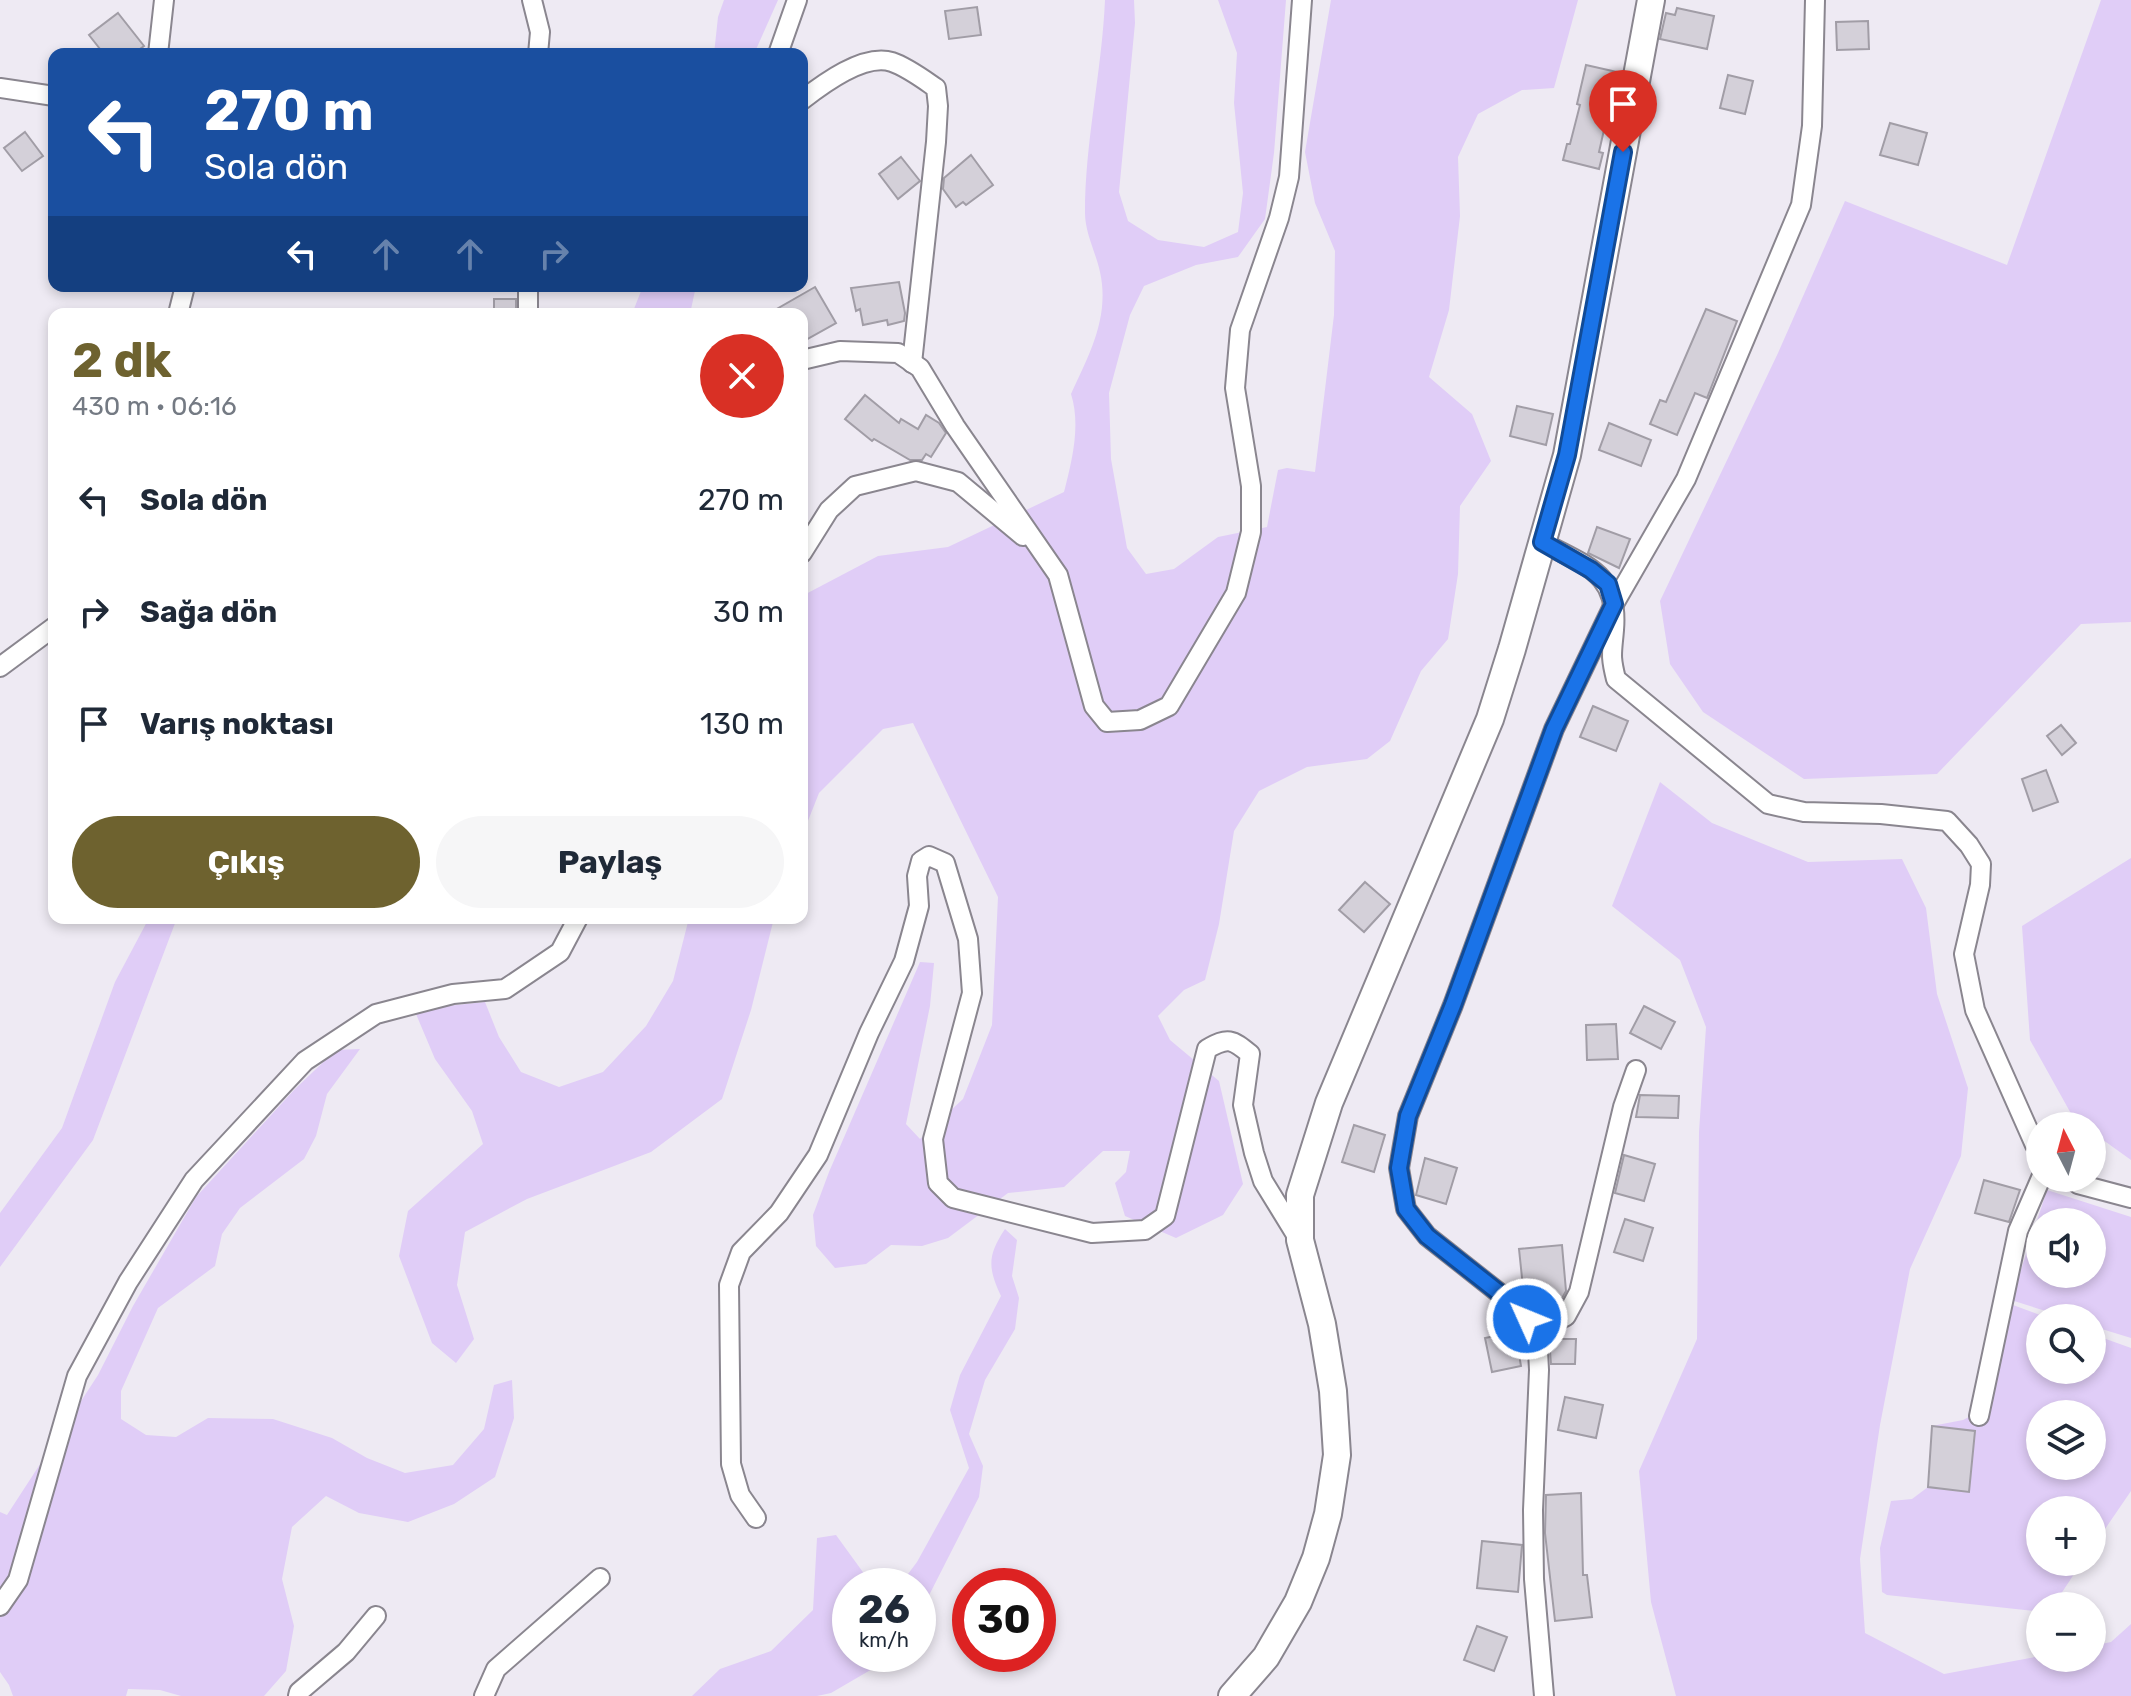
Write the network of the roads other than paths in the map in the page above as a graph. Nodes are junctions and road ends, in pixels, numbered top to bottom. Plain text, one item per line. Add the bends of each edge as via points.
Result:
1 (164, 0) edge
2 (532, 0) edge
3 (797, 0) edge
4 (1302, 0) edge
5 (1651, 0) edge
6 (1815, 0) edge
7 (159, 48) edge
8 (539, 48) edge
9 (780, 48) edge
10 (0, 88) edge
11 (48, 95) edge
12 (808, 96) edge
13 (808, 359) edge
14 (912, 363) junction
15 (1542, 542) junction
16 (808, 543) edge
17 (1041, 550) junction
18 (1614, 604) junction
19 (48, 631) edge
20 (0, 667) edge
21 (575, 924) edge
22 (1636, 1070) dead end
23 (2026, 1125) edge
24 (2106, 1191) edge
25 (2035, 1192) edge
26 (2131, 1198) edge
27 (1300, 1240) junction
28 (1537, 1332) junction
29 (1979, 1416) dead end
30 (756, 1518) dead end
31 (600, 1578) dead end
32 (0, 1606) edge
33 (376, 1616) dead end
34 (298, 1696) edge
35 (484, 1696) edge
36 (1232, 1696) edge
37 (1544, 1696) edge

1 - 7 street
2 - 8 street
3 - 9 street
4 - 17 street via 1289,177 1240,330 1235,388 1251,486 1251,532 1236,593 1169,706 1140,720 1107,722 1100,714 1058,575
5 - 15 street via 1567,455
6 - 18 street via 1812,126 1801,205 1686,479
10 - 11 street
12 - 14 street via 865,63 891,61 936,88 936,142
13 - 14 street via 840,351 898,353
14 - 17 street
15 - 18 street via 1608,584
15 - 27 street via 1490,719 1329,1103 1300,1195
16 - 17 street via 829,510 855,486 916,471 958,482
18 - 23 street via 1610,655 1616,679 1768,804 1804,812 1947,821 1969,845 1981,864 1964,954 1975,1010
18 - 28 street via 1554,729 1408,1116 1399,1168 1406,1209 1427,1236 1517,1307
19 - 20 street
21 - 32 street via 560,952 505,989 453,994 376,1014 305,1061 194,1180 128,1282 77,1376 18,1580
22 - 28 street via 1579,1292 1566,1316
24 - 26 street
25 - 29 street via 2018,1231
27 - 30 street via 1263,1181 1243,1105 1250,1054 1234,1041 1207,1049 1165,1216 1145,1230 1092,1233 953,1198 938,1183 933,1139 972,993 968,939 945,863 929,856 921,861 917,876 919,906 904,961 818,1155 779,1213 741,1252 729,1285 731,1464 740,1495
27 - 36 street via 1322,1324 1337,1455 1328,1514 1298,1602 1266,1657
28 - 37 street via 1534,1579
31 - 35 street via 496,1669
33 - 34 street

